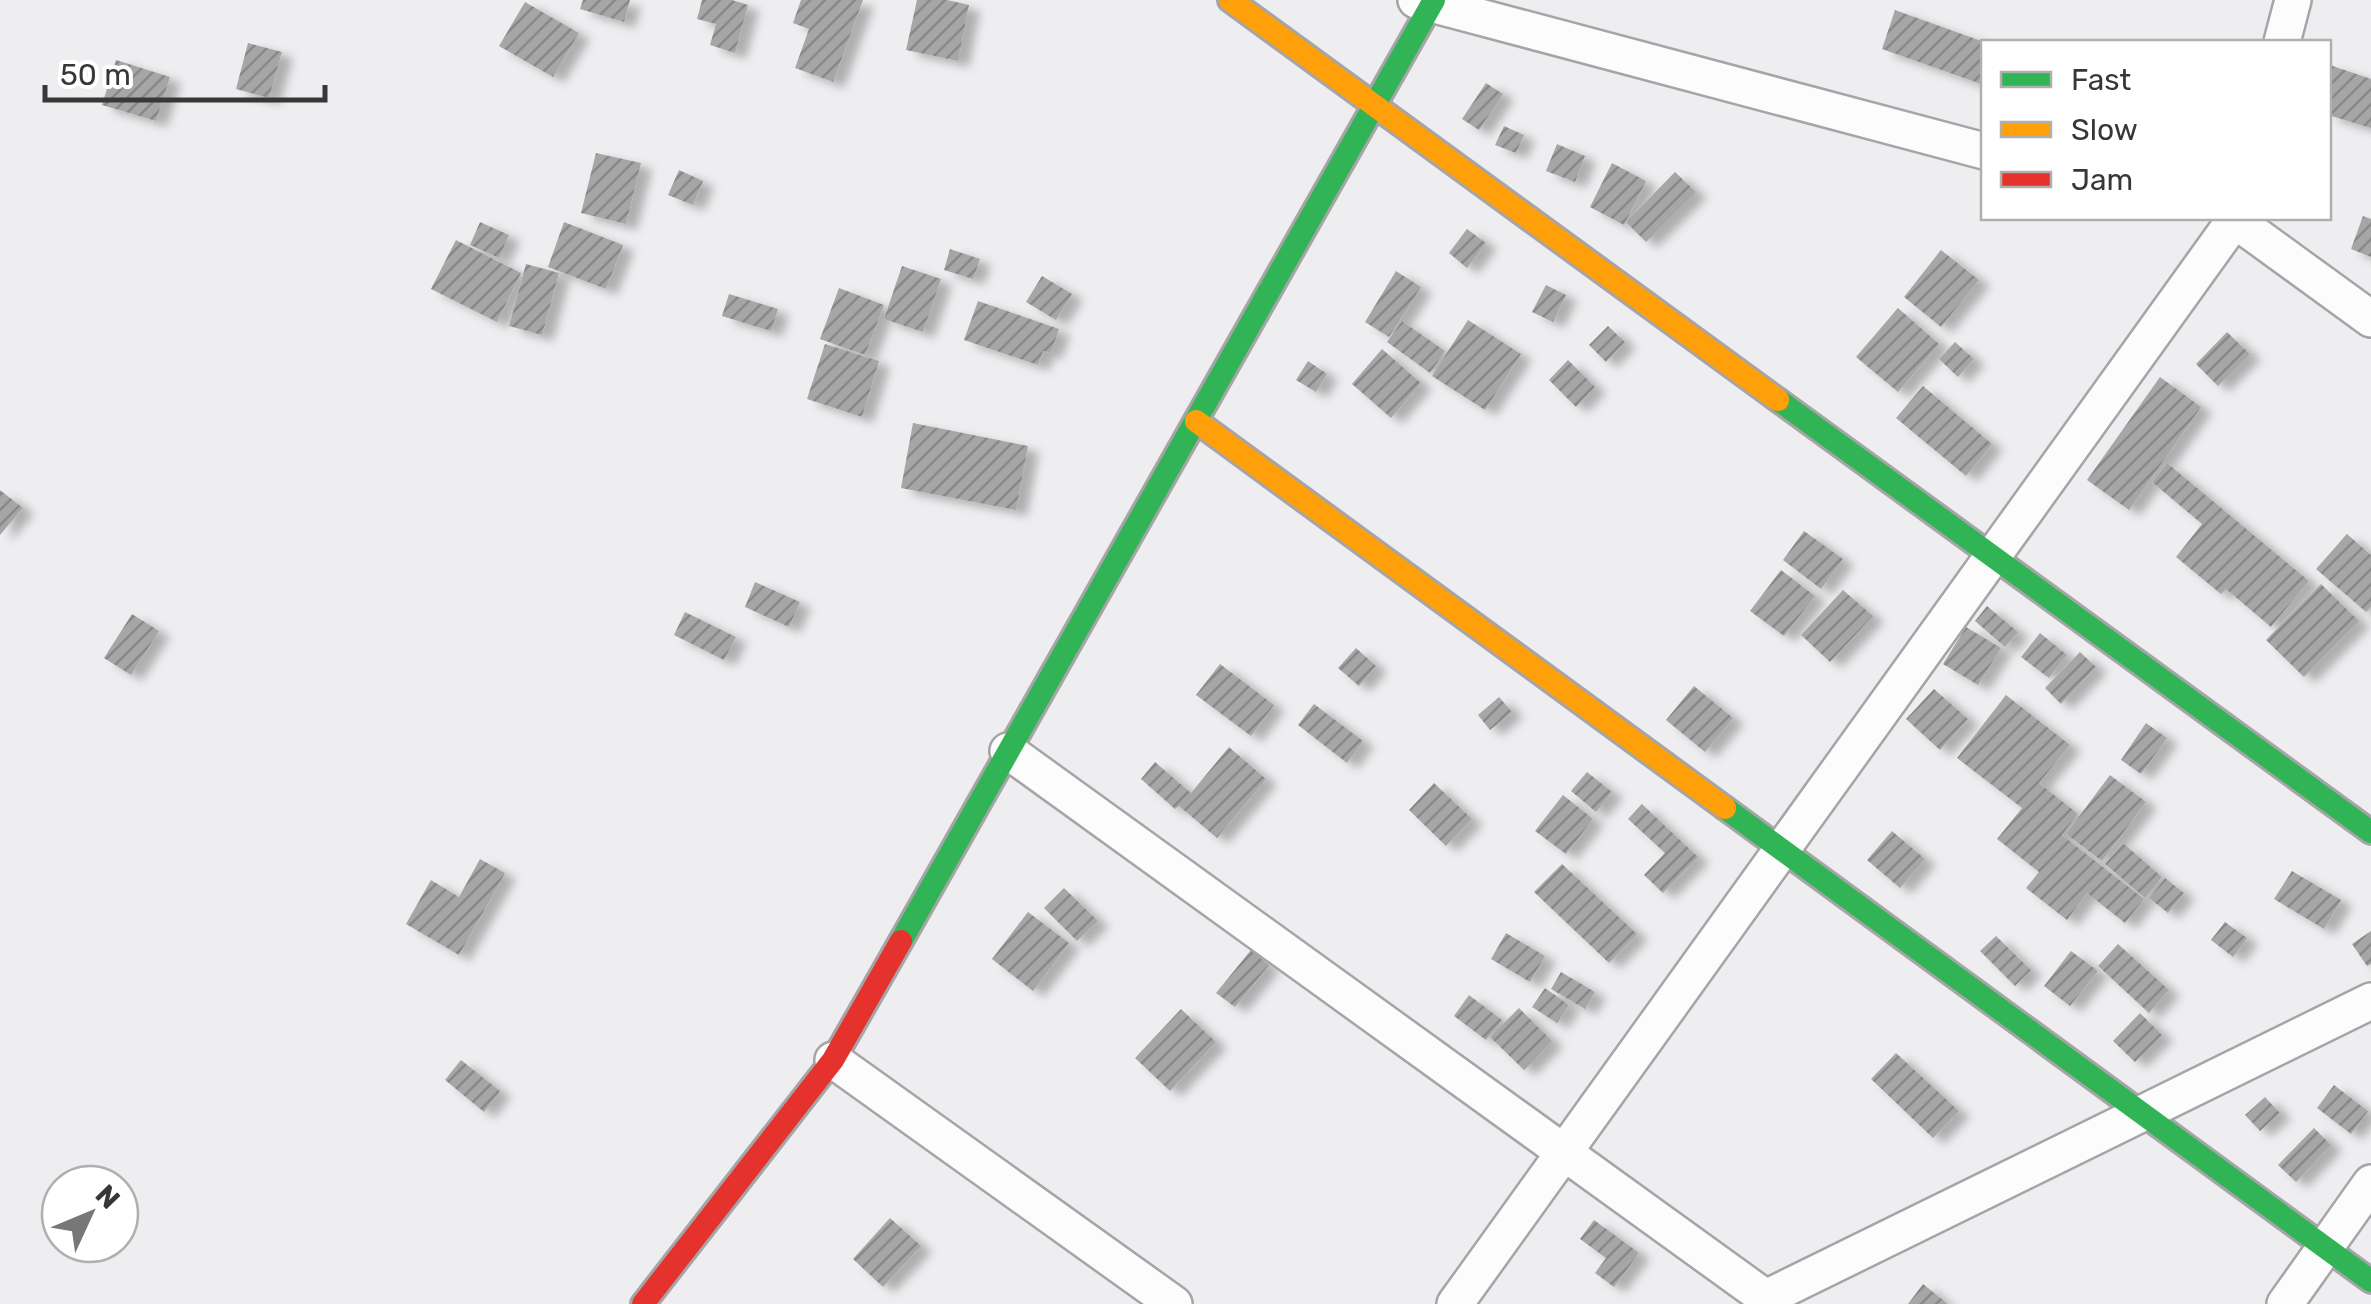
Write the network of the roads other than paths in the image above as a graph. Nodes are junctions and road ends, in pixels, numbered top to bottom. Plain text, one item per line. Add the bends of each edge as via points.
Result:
1 (1230, 0) edge
2 (2294, 0) edge
3 (1427, 1) edge
4 (2283, 40) edge
5 (1374, 105) junction
6 (1981, 150) edge
7 (2234, 220) edge
8 (2238, 220) edge
9 (2371, 319) edge
10 (1196, 421) junction
11 (1993, 556) junction
12 (1008, 752) junction
13 (2371, 832) edge
14 (1782, 850) junction
15 (2371, 1000) edge
16 (833, 1060) junction
17 (2142, 1114) junction
18 (1564, 1152) junction
19 (2371, 1184) edge
20 (2325, 1248) junction
21 (2371, 1281) edge
22 (1770, 1301) edge
23 (642, 1304) edge
24 (1174, 1304) edge
25 (1455, 1304) edge
26 (2285, 1304) edge

1 - 5 street
2 - 4 street
3 - 5 street
3 - 6 street
5 - 10 street
5 - 11 street
7 - 11 street
8 - 9 street
10 - 12 street
10 - 14 street
11 - 13 street
11 - 14 street
12 - 16 street
12 - 18 street
14 - 17 street
14 - 18 street
15 - 17 street
16 - 23 street
16 - 24 street
17 - 20 street
17 - 22 street
18 - 22 street
18 - 25 street
19 - 20 street
20 - 21 street
20 - 26 street

